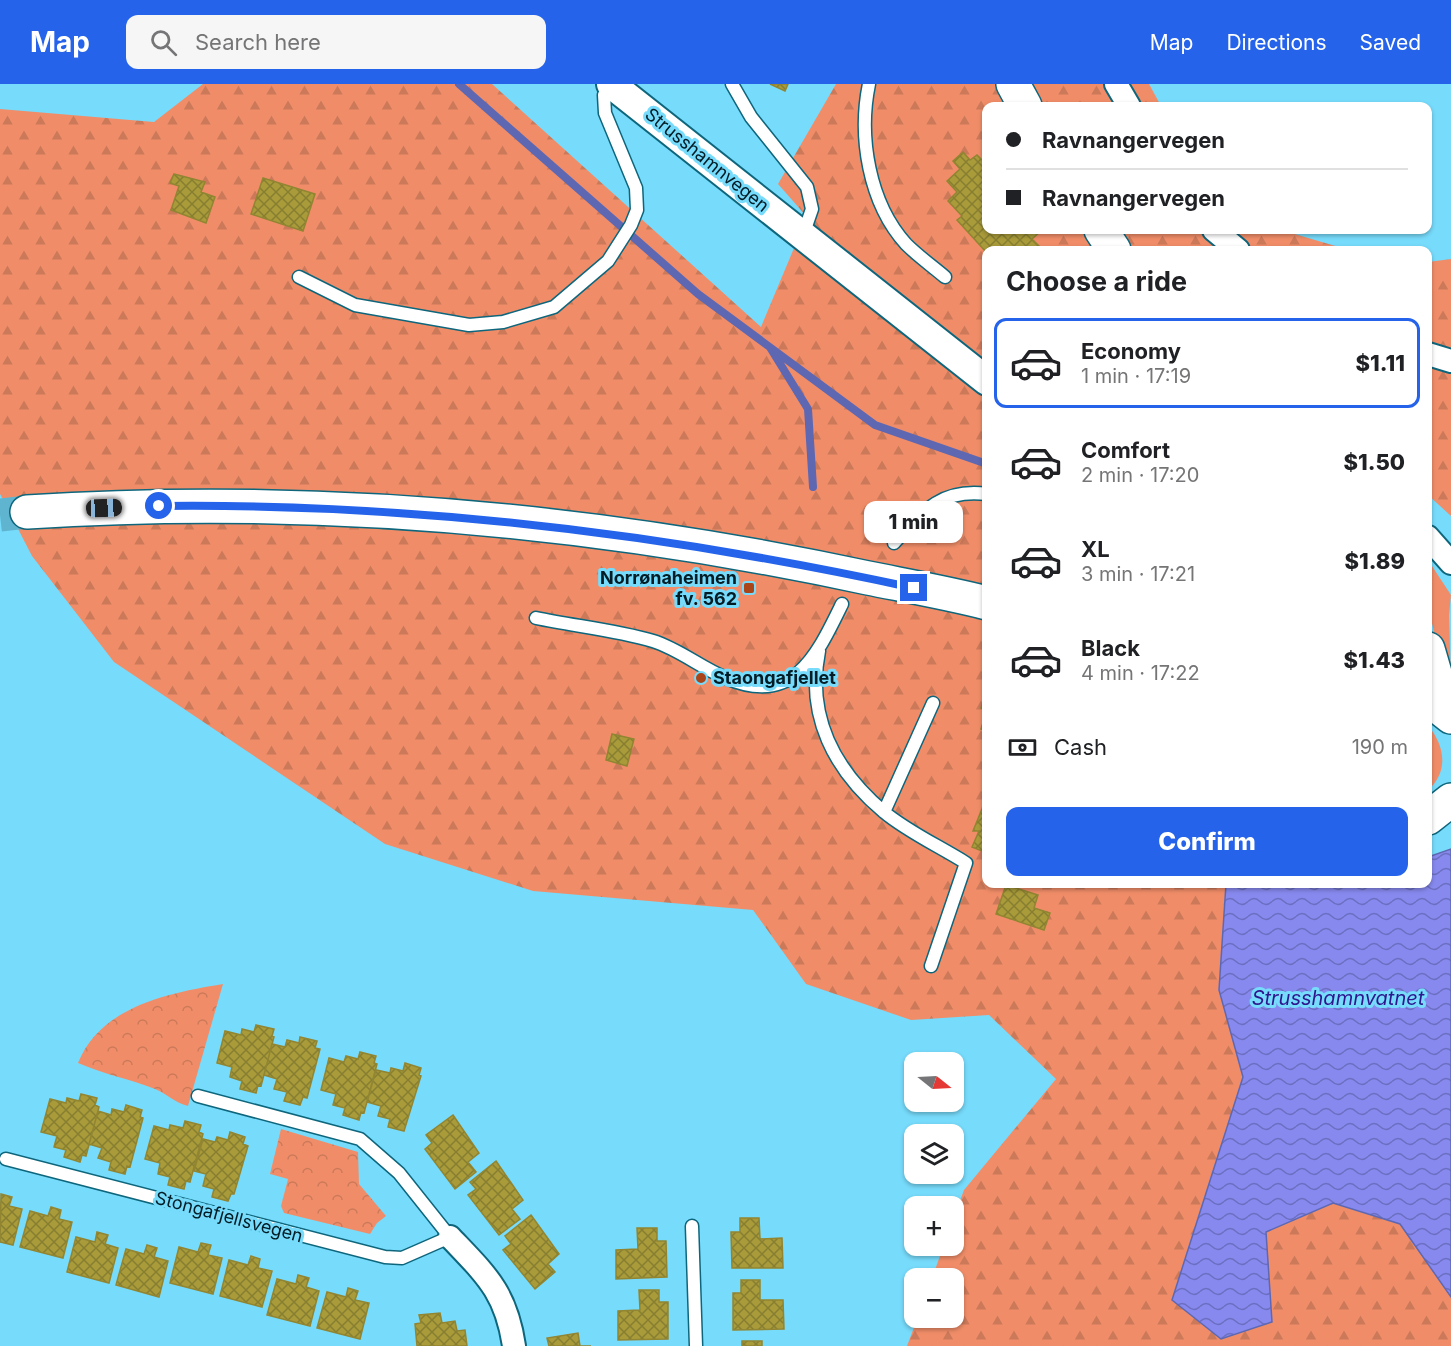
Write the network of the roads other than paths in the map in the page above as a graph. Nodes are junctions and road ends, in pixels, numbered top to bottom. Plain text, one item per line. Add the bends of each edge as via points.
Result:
1 (611, 84) edge
2 (732, 84) edge
3 (869, 84) edge
4 (1013, 84) edge
5 (1116, 84) edge
6 (1023, 102) edge
7 (1127, 102) edge
8 (1219, 234) edge
9 (803, 236) junction
10 (1233, 246) edge
11 (299, 277) dead end
12 (945, 277) dead end
13 (1432, 355) edge
14 (1451, 361) edge
15 (982, 377) edge
16 (982, 494) edge
17 (27, 512) tunnel mouth
18 (1432, 542) edge
19 (894, 543) dead end
20 (1451, 563) edge
21 (982, 602) edge
22 (842, 604) dead end
23 (536, 618) dead end
24 (819, 651) junction
25 (1432, 667) edge
26 (933, 703) dead end
27 (1442, 709) edge
28 (884, 812) junction
29 (931, 966) dead end
30 (198, 1096) dead end
31 (6, 1159) dead end
32 (692, 1226) dead end
33 (450, 1237) junction
34 (514, 1346) edge
35 (696, 1346) edge

1 - 9 street, Strusshamnvegen
1 - 11 lane, Strusshamnvegen via 604,95 605,113 636,188 637,210 608,261 554,307 503,322 469,325 355,305
2 - 9 lane via 750,117 807,187 812,209
3 - 12 lane via 865,152 875,189 889,220 906,244
4 - 6 main road
5 - 7 street
8 - 10 street
9 - 15 street, Strusshamnvegen
13 - 14 street
16 - 19 lane via 955,493 938,502 918,516
17 - 21 main road via 145,506 273,507 533,525 731,551
18 - 20 street
22 - 24 lane
23 - 24 lane via 653,641 726,678 758,686 789,681
24 - 28 lane via 817,692 827,743 843,769
25 - 27 main road
26 - 28 lane
28 - 29 lane via 966,863
30 - 33 lane via 360,1139 399,1173
31 - 33 lane, Stongafjellsvegen via 385,1257 402,1258
32 - 35 lane
33 - 34 street via 500,1295 510,1318

